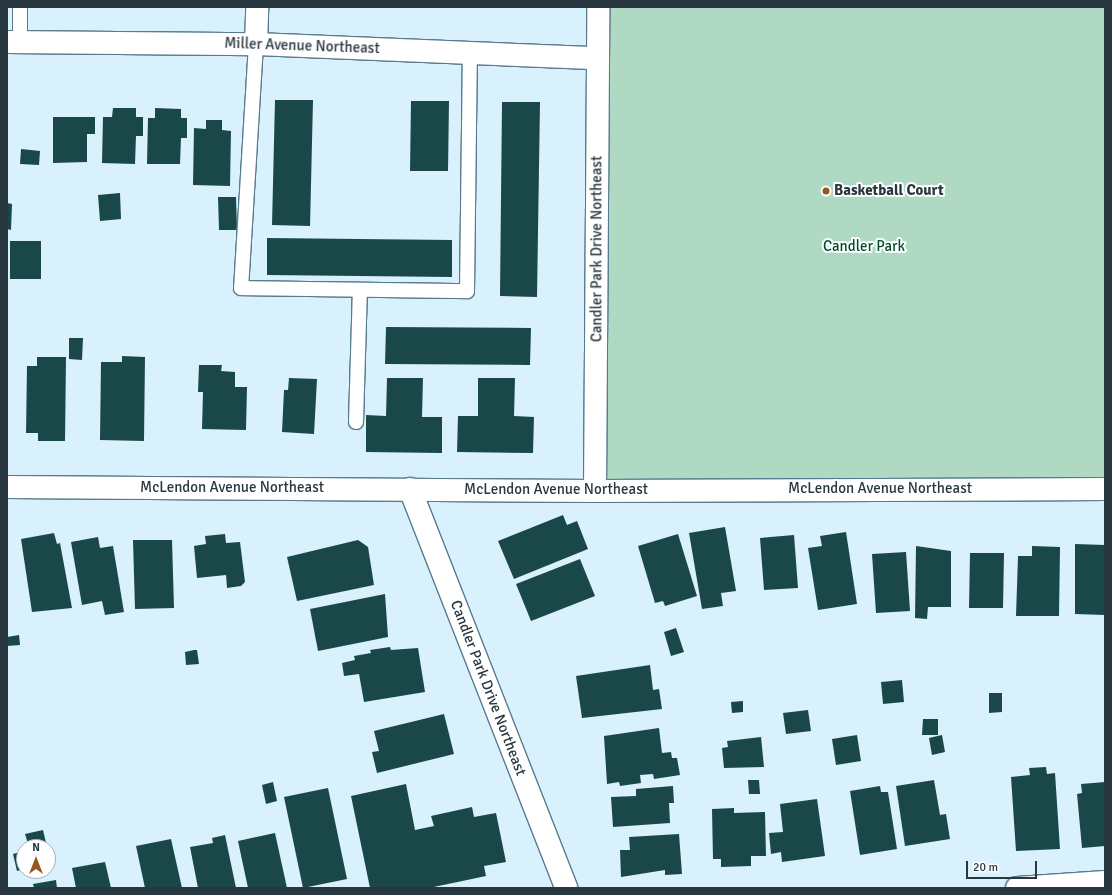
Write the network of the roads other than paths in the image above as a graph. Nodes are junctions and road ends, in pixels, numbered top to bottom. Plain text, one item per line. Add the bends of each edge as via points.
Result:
1 (20, 7) edge
2 (257, 7) edge
3 (598, 7) edge
4 (14, 42) edge
5 (256, 44) junction
6 (470, 53) junction
7 (597, 58) junction
8 (360, 290) junction
9 (356, 422) dead end
10 (7, 487) edge
11 (410, 489) junction
12 (1105, 489) edge
13 (596, 491) junction
14 (1105, 882) edge
15 (566, 888) edge
16 (1017, 888) edge

1 - 4 lane
2 - 5 street
3 - 7 street, Candler Park Drive Northeast
4 - 5 street, Miller Avenue Northeast
5 - 6 street, Miller Avenue Northeast
5 - 8 lane via 241,288
6 - 7 street, Miller Avenue Northeast
6 - 8 lane via 467,291
7 - 13 street, Candler Park Drive Northeast
8 - 9 lane
10 - 11 street, McLendon Avenue Northeast
11 - 13 street, McLendon Avenue Northeast
11 - 15 street, Candler Park Drive Northeast
12 - 13 street, McLendon Avenue Northeast
14 - 16 street

